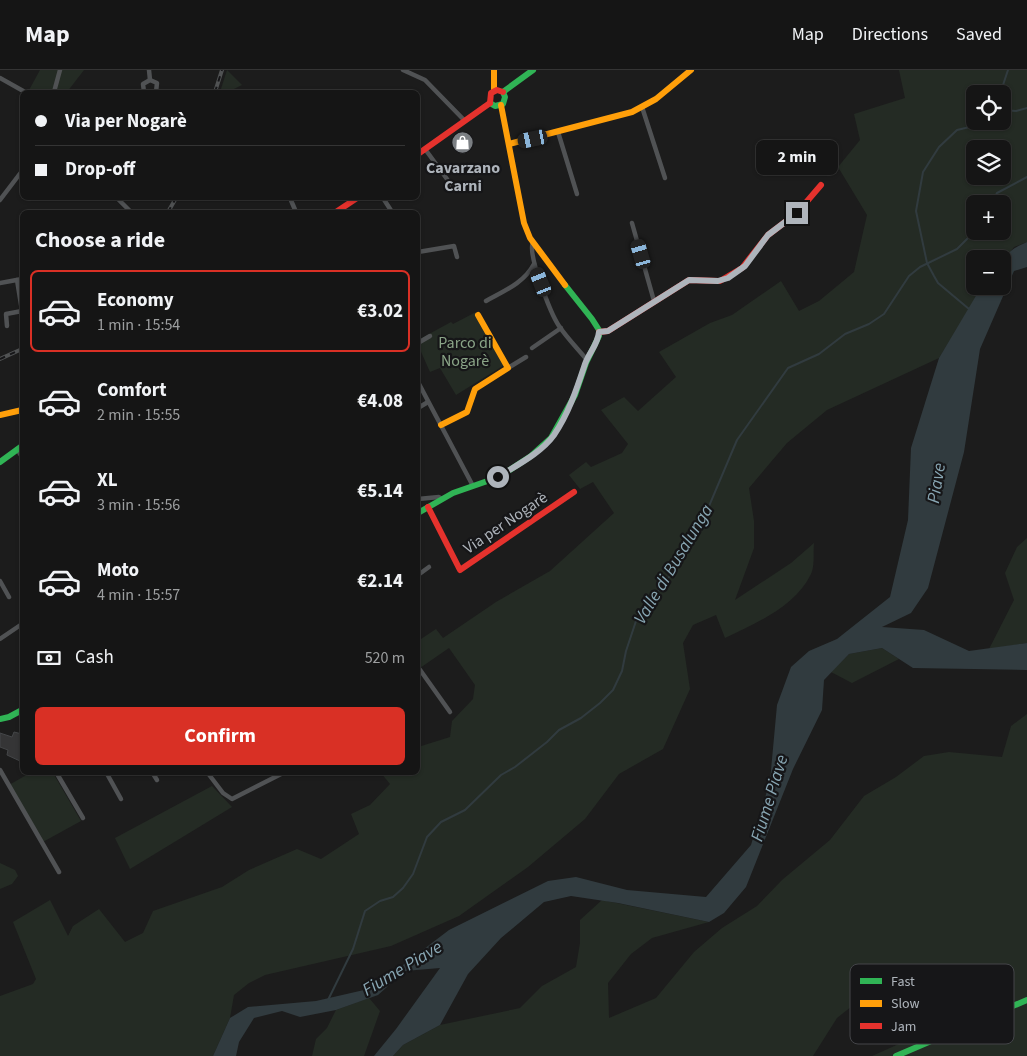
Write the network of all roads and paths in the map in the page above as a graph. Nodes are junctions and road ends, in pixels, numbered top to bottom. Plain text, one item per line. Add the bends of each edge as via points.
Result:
1 (60, 70) edge
2 (149, 70) edge
3 (404, 70) edge
4 (494, 70) edge
5 (533, 70) edge
6 (690, 70) edge
7 (0, 78) edge
8 (150, 80) junction
9 (21, 90) edge
10 (55, 90) edge
11 (144, 90) edge
12 (156, 90) edge
13 (494, 90) junction
14 (503, 92) junction
15 (490, 103) junction
16 (501, 106) junction
17 (642, 107) junction
18 (465, 121) junction
19 (558, 132) junction
20 (509, 144) junction
21 (425, 149) junction
22 (420, 153) edge
23 (20, 174) edge
24 (665, 178) dead end
25 (821, 185) dead end
26 (455, 190) dead end
27 (577, 194) dead end
28 (0, 200) edge
29 (120, 200) edge
30 (354, 200) edge
31 (129, 210) dead end
32 (339, 210) edge
33 (632, 223) dead end
34 (533, 242) junction
35 (420, 252) edge
36 (456, 257) dead end
37 (534, 264) junction
38 (20, 279) edge
39 (17, 280) junction
40 (0, 283) edge
41 (20, 299) edge
42 (486, 301) dead end
43 (654, 301) junction
44 (20, 311) edge
45 (478, 315) dead end
46 (8, 326) dead end
47 (561, 328) junction
48 (599, 334) junction
49 (430, 336) dead end
50 (420, 341) edge
51 (532, 348) dead end
52 (526, 357) dead end
53 (587, 360) junction
54 (508, 368) junction
55 (420, 386) edge
56 (428, 402) junction
57 (420, 407) edge
58 (20, 410) edge
59 (0, 415) edge
60 (441, 425) junction
61 (20, 448) edge
62 (0, 462) edge
63 (473, 486) junction
64 (574, 492) dead end
65 (420, 499) edge
66 (442, 499) junction
67 (428, 507) junction
68 (420, 512) edge
69 (429, 567) dead end
70 (420, 574) edge
71 (0, 581) edge
72 (8, 597) dead end
73 (20, 625) edge
74 (0, 639) edge
75 (420, 670) edge
76 (450, 712) dead end
77 (20, 714) edge
78 (0, 719) edge
79 (0, 770) edge
80 (58, 775) edge
81 (108, 775) edge
82 (154, 775) edge
83 (209, 775) edge
84 (279, 775) edge
85 (157, 780) dead end
86 (121, 800) dead end
87 (83, 818) dead end
88 (60, 872) dead end
89 (1027, 1000) edge
90 (1014, 1006) edge
91 (924, 1044) edge
92 (896, 1056) edge

1 - 10 street
2 - 8 street
3 - 18 street via 425,80
4 - 13 street
5 - 14 street
6 - 17 street
7 - 9 street
8 - 11 street via 143,84
8 - 12 street via 156,84
13 - 14 street
13 - 15 street via 489,96
14 - 16 street via 505,99
15 - 16 street
15 - 18 street
16 - 20 street
17 - 19 street via 622,116
17 - 24 street
18 - 21 street
19 - 20 street
19 - 27 street
20 - 34 street via 524,223
21 - 22 street
21 - 26 street
23 - 28 street
25 - 43 street via 797,213 768,235 742,268 720,281 689,280
29 - 31 street
30 - 32 street
33 - 43 street
34 - 37 street
34 - 48 street via 592,319
35 - 36 street via 454,246
37 - 42 street via 523,280
37 - 47 street
38 - 39 street
39 - 40 street
39 - 41 street
43 - 48 street
44 - 46 street via 6,314
45 - 54 street
47 - 51 street
47 - 53 street
48 - 53 street
49 - 50 street
52 - 54 street
53 - 63 street via 575,395 552,436 531,456 498,477
54 - 60 street via 475,389 466,412
55 - 56 street
56 - 57 street
56 - 60 street
58 - 59 street
60 - 63 street
61 - 62 street
63 - 66 street
64 - 67 street, Via per Nogarè via 460,570
65 - 66 street
66 - 67 street
67 - 68 street
69 - 70 street
71 - 72 street
73 - 74 street
75 - 76 street
77 - 78 street
79 - 88 street
80 - 87 street
81 - 86 street
82 - 85 street
83 - 84 street via 232,799
89 - 90 street
91 - 92 street

